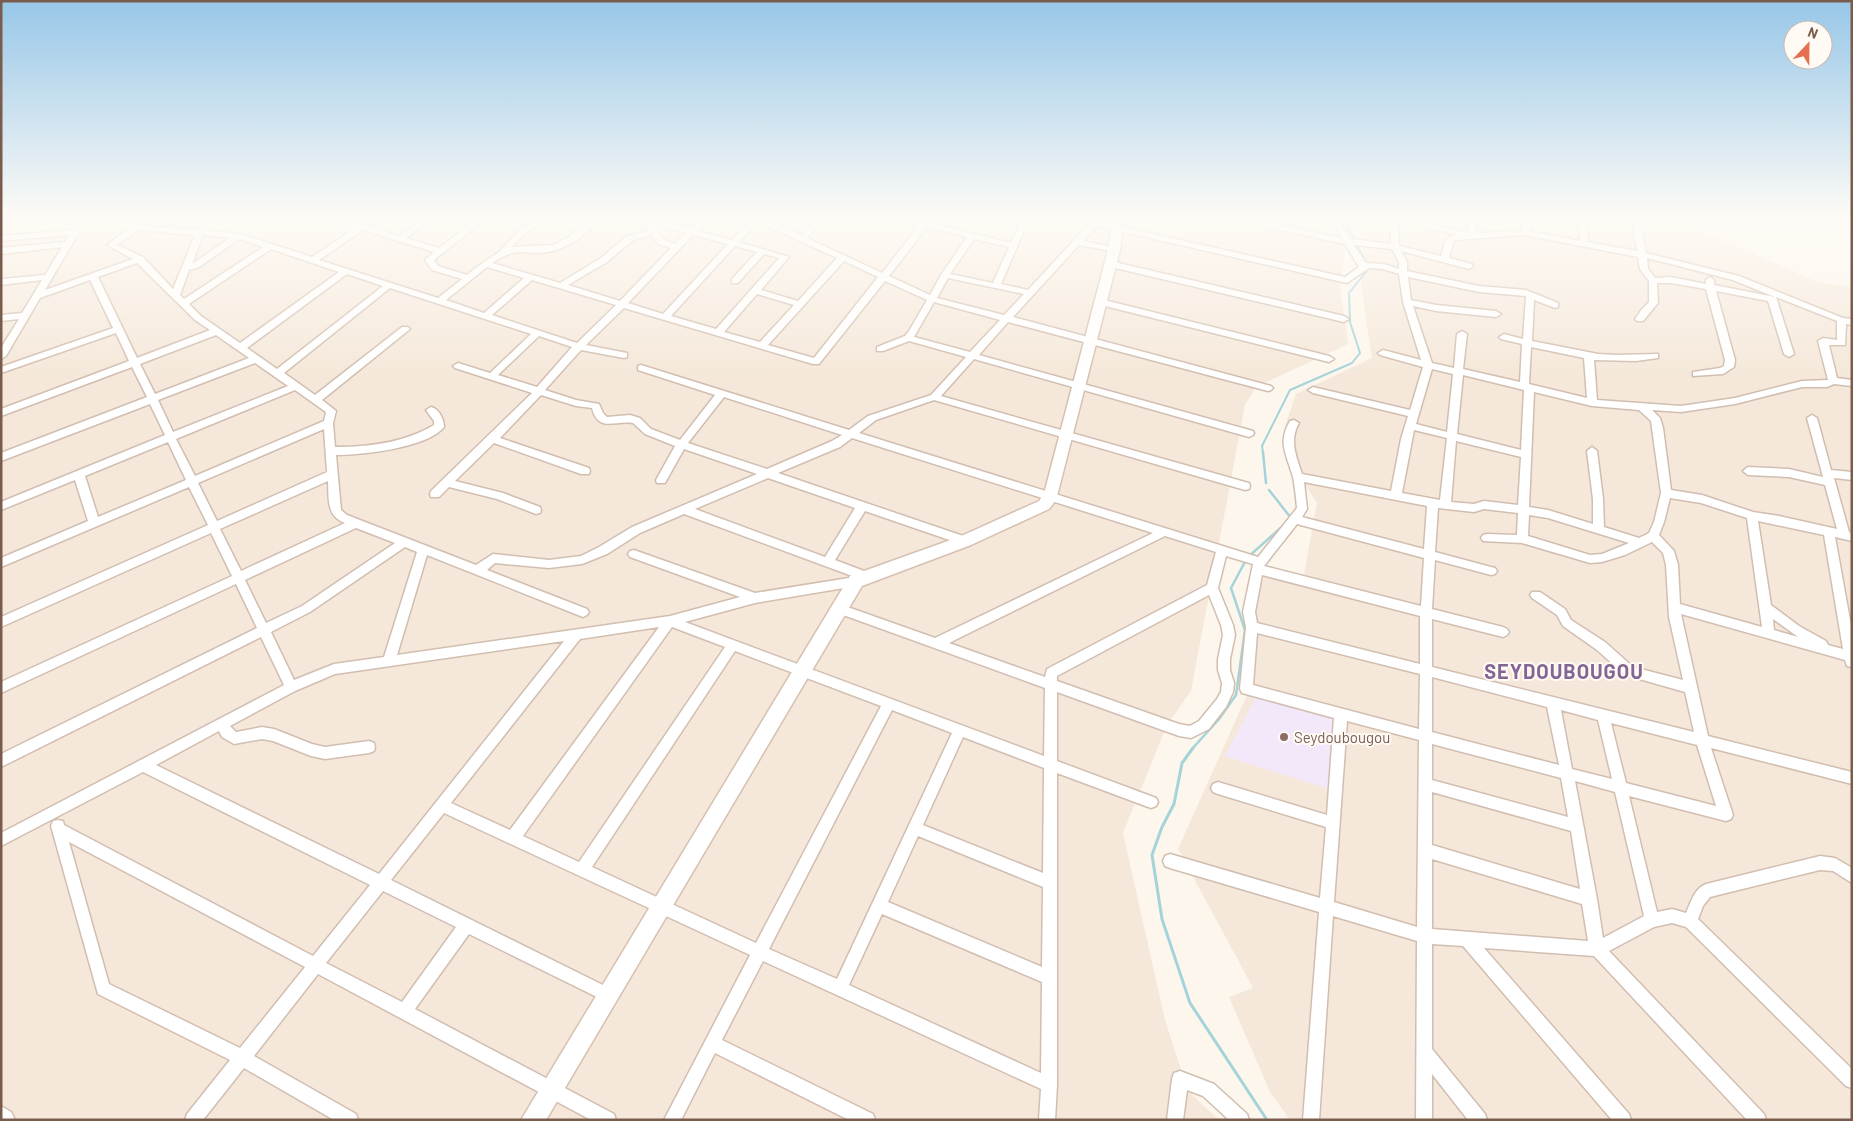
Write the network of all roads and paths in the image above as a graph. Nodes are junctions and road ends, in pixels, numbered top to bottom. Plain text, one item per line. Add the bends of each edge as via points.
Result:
1 (52, 271) edge
2 (107, 271) edge
3 (151, 271) edge
4 (185, 271) edge
5 (233, 271) edge
6 (346, 271) edge
7 (347, 271) edge
8 (446, 271) edge
9 (478, 271) edge
10 (511, 271) edge
11 (586, 271) edge
12 (653, 271) edge
13 (707, 271) edge
14 (744, 271) edge
15 (773, 271) edge
16 (830, 271) edge
17 (871, 271) edge
18 (888, 271) edge
19 (948, 271) edge
20 (1003, 271) edge
21 (1050, 271) edge
22 (1108, 271) edge
23 (1166, 271) edge
24 (1313, 271) edge
25 (1359, 271) edge
26 (1397, 271) edge
27 (1646, 271) edge
28 (1710, 271) edge
29 (1711, 271) edge
30 (1402, 273) junction
31 (945, 275) junction
32 (93, 276) junction
33 (49, 277) junction
34 (530, 277) junction
35 (884, 277) junction
36 (469, 278) junction
37 (735, 281) dead end
38 (1653, 281) junction
39 (1, 282) edge
40 (389, 285) junction
41 (562, 286) junction
42 (996, 286) junction
43 (1710, 287) junction
44 (756, 291) junction
45 (1030, 293) junction
46 (175, 295) junction
47 (1530, 295) junction
48 (37, 296) junction
49 (1772, 299) junction
50 (932, 300) junction
51 (440, 301) junction
52 (1100, 302) junction
53 (1407, 302) junction
54 (182, 303) junction
55 (622, 304) junction
56 (800, 304) junction
57 (1555, 305) dead end
58 (1802, 305) junction
59 (1496, 314) dead end
60 (26, 315) junction
61 (486, 316) junction
62 (664, 317) junction
63 (1, 318) edge
64 (1006, 319) junction
65 (1344, 319) dead end
66 (1640, 319) dead end
67 (1840, 320) junction
68 (1852, 322) edge
69 (119, 329) junction
70 (405, 329) dead end
71 (217, 331) junction
72 (538, 332) junction
73 (718, 333) junction
74 (1462, 334) dead end
75 (1504, 337) dead end
76 (908, 338) junction
77 (1090, 342) junction
78 (1527, 342) junction
79 (578, 346) junction
80 (762, 346) junction
81 (240, 348) junction
82 (880, 349) dead end
83 (1383, 353) dead end
84 (1789, 354) dead end
85 (624, 355) dead end
86 (1, 356) edge
87 (972, 356) junction
88 (1655, 356) dead end
89 (1589, 357) junction
90 (256, 359) junction
91 (1329, 359) dead end
92 (135, 363) junction
93 (458, 366) dead end
94 (1428, 366) junction
95 (641, 368) dead end
96 (1, 370) edge
97 (1458, 372) junction
98 (277, 374) junction
99 (1696, 374) dead end
100 (491, 377) junction
101 (1834, 381) junction
102 (1852, 383) edge
103 (296, 386) junction
104 (1079, 386) junction
105 (1526, 387) junction
106 (1268, 388) dead end
107 (1313, 390) dead end
108 (538, 392) junction
109 (722, 394) junction
110 (934, 397) junction
111 (152, 399) junction
112 (316, 400) junction
113 (1592, 403) junction
114 (1643, 408) junction
115 (431, 410) dead end
116 (1, 413) edge
117 (1414, 414) junction
118 (1812, 418) dead end
119 (328, 422) junction
120 (1294, 422) dead end
121 (1410, 426) junction
122 (1250, 433) dead end
123 (851, 434) junction
124 (1067, 435) junction
125 (1452, 436) junction
126 (170, 438) junction
127 (492, 439) junction
128 (682, 444) junction
129 (331, 451) junction
130 (1592, 452) dead end
131 (1526, 455) junction
132 (1, 457) edge
133 (585, 471) dead end
134 (1748, 471) dead end
135 (333, 474) junction
136 (769, 474) junction
137 (79, 475) junction
138 (1852, 476) edge
139 (1298, 477) junction
140 (1829, 477) junction
141 (661, 480) dead end
142 (191, 481) junction
143 (447, 483) junction
144 (1245, 486) dead end
145 (1666, 493) junction
146 (435, 494) dead end
147 (1396, 494) junction
148 (1051, 496) junction
149 (1439, 504) junction
150 (1, 506) edge
151 (862, 506) junction
152 (536, 510) dead end
153 (685, 510) junction
154 (1524, 510) junction
155 (1752, 516) junction
156 (1295, 520) junction
157 (94, 522) junction
158 (354, 524) junction
159 (214, 527) junction
160 (1599, 529) junction
161 (1164, 532) junction
162 (1829, 532) junction
163 (1653, 536) junction
164 (1848, 536) edge
165 (1487, 538) dead end
166 (1522, 539) junction
167 (964, 541) junction
168 (403, 543) junction
169 (1642, 543) junction
170 (423, 550) junction
171 (1222, 550) junction
172 (634, 554) dead end
173 (1430, 555) junction
174 (1, 562) edge
175 (828, 562) junction
176 (1258, 565) junction
177 (477, 571) junction
178 (1491, 571) dead end
179 (238, 579) junction
180 (862, 579) junction
181 (1212, 588) junction
182 (1536, 595) dead end
183 (755, 598) junction
184 (1674, 607) junction
185 (1765, 607) junction
186 (839, 609) junction
187 (583, 612) dead end
188 (1426, 612) junction
189 (670, 621) junction
190 (1, 622) edge
191 (1252, 627) junction
192 (263, 630) junction
193 (1503, 632) dead end
194 (577, 634) junction
195 (1769, 634) junction
196 (733, 644) junction
197 (935, 644) junction
198 (1833, 652) junction
199 (1851, 659) edge
200 (389, 661) junction
201 (802, 671) junction
202 (1426, 671) junction
203 (1050, 686) junction
204 (1, 688) edge
205 (291, 688) junction
206 (1691, 688) junction
207 (889, 703) junction
208 (1553, 703) junction
209 (1341, 714) junction
210 (1603, 715) junction
211 (222, 724) junction
212 (960, 730) junction
213 (1425, 736) junction
214 (1702, 740) junction
215 (369, 748) dead end
216 (1, 761) edge
217 (1050, 764) junction
218 (143, 765) junction
219 (1567, 773) junction
220 (1852, 778) edge
221 (1425, 784) junction
222 (1619, 787) junction
223 (1218, 788) dead end
224 (1151, 802) dead end
225 (441, 805) junction
226 (54, 813) junction
227 (1333, 823) junction
228 (1577, 826) junction
229 (915, 828) junction
230 (59, 829) junction
231 (513, 838) junction
232 (1, 840) edge
233 (1425, 850) junction
234 (1170, 861) dead end
235 (582, 870) junction
236 (1852, 876) edge
237 (380, 882) junction
238 (1050, 883) junction
239 (1590, 899) junction
240 (879, 904) junction
241 (661, 907) junction
242 (1327, 907) junction
243 (1652, 920) junction
244 (1690, 921) junction
245 (466, 925) junction
246 (1424, 936) junction
247 (1467, 940) junction
248 (1597, 949) junction
249 (759, 952) junction
250 (315, 965) junction
251 (1050, 978) junction
252 (840, 989) junction
253 (608, 995) junction
254 (404, 1012) junction
255 (712, 1043) junction
256 (1424, 1051) junction
257 (242, 1058) junction
258 (1849, 1073) edge
259 (1049, 1085) junction
260 (551, 1090) junction
261 (331, 1115) edge
262 (193, 1120) edge
263 (350, 1120) edge
264 (533, 1120) edge
265 (608, 1120) edge
266 (672, 1120) edge
267 (867, 1120) edge
268 (1047, 1120) edge
269 (1175, 1120) edge
270 (1241, 1120) edge
271 (1312, 1120) edge
272 (1424, 1120) edge
273 (1479, 1120) edge
274 (1624, 1120) edge
275 (1758, 1120) edge

1 - 33 street
2 - 32 street
3 - 46 street
4 - 46 street
5 - 54 street
6 - 81 street
7 - 40 street
8 - 36 street
9 - 36 street
10 - 34 street
11 - 41 street
12 - 55 street
13 - 62 street
14 - 37 street
15 - 44 street
16 - 56 street
17 - 35 street
18 - 35 street
19 - 31 street
20 - 42 street
21 - 45 street
22 - 52 street
23 - 65 street
24 - 25 street via 1348,280
26 - 30 street
27 - 38 street
28 - 43 street
29 - 58 street
30 - 47 street via 1479,289
30 - 53 street
31 - 42 street
31 - 50 street
32 - 48 street
32 - 69 street
33 - 39 street
33 - 48 street
34 - 41 street
34 - 61 street
35 - 50 street
35 - 80 street via 816,362
36 - 51 street
38 - 43 street via 1671,280
38 - 66 street via 1654,303
40 - 51 street
40 - 98 street
41 - 55 street
42 - 45 street
43 - 49 street
43 - 99 street via 1729,348 1729,367 1723,371
44 - 56 street
44 - 73 street
45 - 64 street
46 - 54 street
47 - 57 street
47 - 78 street
48 - 60 street
49 - 58 street
49 - 84 street
50 - 64 street
50 - 76 street
51 - 61 street
52 - 77 street
52 - 91 street
53 - 59 street
53 - 94 street
54 - 71 street
55 - 62 street
55 - 79 street
56 - 80 street
58 - 67 street
60 - 63 street
60 - 86 street
61 - 72 street
62 - 73 street
64 - 77 street
64 - 87 street
67 - 68 street
67 - 101 street via 1842,343 1823,341
69 - 92 street
69 - 96 street
70 - 112 street
71 - 81 street
71 - 92 street
72 - 79 street
72 - 100 street
73 - 80 street
74 - 97 street
75 - 78 street
76 - 82 street
76 - 87 street
77 - 104 street
77 - 106 street
78 - 89 street
78 - 105 street
79 - 85 street
79 - 108 street
81 - 90 street
83 - 94 street
87 - 104 street
87 - 110 street
88 - 89 street
89 - 113 street
90 - 98 street
90 - 111 street
92 - 111 street
92 - 116 street
93 - 100 street
94 - 97 street
94 - 117 street
95 - 109 street
97 - 105 street
97 - 125 street
98 - 103 street
100 - 108 street
101 - 102 street
101 - 114 street via 1802,384 1735,401 1681,409
103 - 112 street
103 - 126 street
104 - 122 street
104 - 124 street
105 - 113 street
105 - 131 street
107 - 117 street
108 - 127 street
108 - 128 street via 596,406 600,418 607,421 638,420 647,432
109 - 123 street
109 - 128 street
110 - 123 street via 872,418
110 - 124 street
111 - 126 street
111 - 132 street
112 - 119 street via 331,411
113 - 114 street
114 - 145 street via 1656,420
115 - 129 street via 439,426 427,435 369,449
117 - 121 street
118 - 140 street
119 - 129 street
119 - 142 street
120 - 139 street via 1290,428 1288,449
121 - 125 street
121 - 147 street
123 - 136 street
123 - 148 street
124 - 144 street
124 - 148 street
125 - 131 street
125 - 149 street
126 - 137 street
126 - 142 street
127 - 133 street
127 - 143 street
128 - 136 street
128 - 141 street
129 - 135 street
130 - 160 street
131 - 154 street
134 - 140 street
135 - 158 street via 336,512
135 - 159 street
136 - 151 street
136 - 153 street
137 - 150 street
137 - 157 street
138 - 140 street
139 - 147 street
139 - 156 street via 1302,509
140 - 164 street
142 - 157 street
142 - 159 street
143 - 146 street
143 - 152 street via 499,496
145 - 155 street via 1702,499
145 - 163 street via 1660,522
147 - 149 street
148 - 161 street
148 - 167 street via 1044,505
149 - 154 street
149 - 173 street
151 - 167 street
151 - 175 street
153 - 175 street
153 - 177 street via 636,530 583,559 565,563 493,558
154 - 160 street
154 - 166 street
155 - 162 street
155 - 185 street
156 - 173 street
156 - 176 street
157 - 174 street
158 - 168 street
158 - 179 street
159 - 179 street
159 - 190 street
160 - 169 street
161 - 171 street
161 - 197 street
162 - 164 street
162 - 199 street
163 - 169 street
163 - 184 street via 1668,551
165 - 166 street
166 - 169 street via 1590,559
167 - 180 street
168 - 170 street
168 - 192 street via 306,609
170 - 177 street
170 - 200 street
171 - 176 street
171 - 181 street
172 - 183 street
173 - 178 street
173 - 188 street
175 - 180 street
176 - 188 street
176 - 191 street via 1249,612
177 - 187 street
179 - 192 street
179 - 204 street
180 - 183 street
180 - 186 street
181 - 203 street via 1051,673
181 - 203 street via 1227,625 1224,670 1228,683 1222,704 1204,725 1191,732 1179,730
182 - 206 street via 1562,612 1567,623 1601,646 1629,671
183 - 189 street
184 - 195 street
184 - 206 street
185 - 195 street
185 - 198 street
186 - 197 street
186 - 201 street
188 - 193 street
188 - 202 street
189 - 194 street
189 - 196 street
189 - 231 street
191 - 202 street
191 - 209 street via 1246,689
192 - 205 street
192 - 216 street
194 - 200 street
194 - 225 street
195 - 198 street
196 - 201 street
196 - 235 street
197 - 203 street
198 - 199 street
200 - 205 street via 334,669
201 - 207 street
201 - 241 street
202 - 208 street
202 - 213 street
203 - 217 street
205 - 211 street
206 - 214 street
207 - 212 street
207 - 249 street
208 - 210 street
208 - 219 street
209 - 213 street
209 - 227 street
210 - 214 street
210 - 222 street
211 - 215 street via 234,738 262,733 325,753
211 - 218 street
212 - 217 street
212 - 229 street
213 - 219 street
213 - 221 street
214 - 220 street
214 - 222 street via 1726,815
217 - 224 street
217 - 238 street
218 - 226 street
218 - 237 street
219 - 222 street
219 - 228 street
221 - 228 street
221 - 233 street
222 - 243 street
223 - 227 street
225 - 231 street
225 - 237 street
226 - 230 street
226 - 232 street
227 - 242 street
228 - 239 street
229 - 238 street
229 - 240 street
230 - 250 street
230 - 257 street via 103,989
231 - 235 street
233 - 239 street
233 - 246 street
234 - 242 street
235 - 241 street
236 - 244 street via 1835,865 1820,862 1706,891 1698,900
237 - 245 street
237 - 250 street
238 - 251 street
239 - 248 street
240 - 251 street
240 - 252 street
241 - 249 street
241 - 253 street
242 - 246 street
242 - 271 street
243 - 244 street via 1672,916
243 - 248 street
244 - 258 street
245 - 253 street
245 - 254 street
246 - 247 street
246 - 256 street
247 - 248 street
247 - 274 street
248 - 275 street
249 - 252 street
249 - 255 street
250 - 254 street
250 - 257 street
251 - 259 street
252 - 259 street
253 - 260 street
254 - 260 street
255 - 266 street
255 - 267 street
256 - 272 street
256 - 273 street
257 - 261 street
257 - 262 street
259 - 268 street
260 - 264 street
260 - 265 street
261 - 263 street
269 - 270 street via 1180,1079 1208,1090

